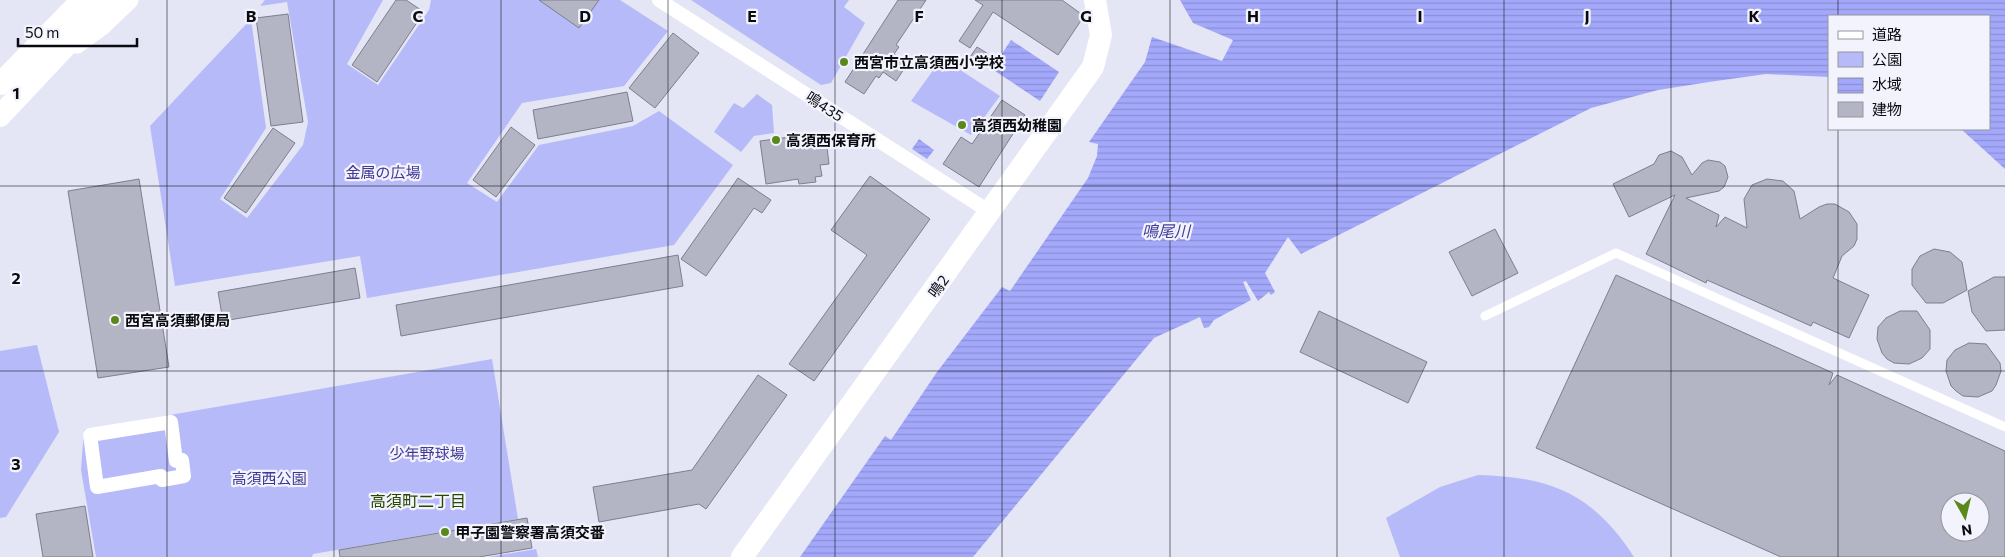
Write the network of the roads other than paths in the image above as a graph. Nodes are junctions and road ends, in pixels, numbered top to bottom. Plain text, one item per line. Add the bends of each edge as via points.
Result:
1 (68, 0) edge
2 (82, 0) edge
3 (109, 0) edge
4 (130, 0) edge
5 (660, 0) edge
6 (1095, 1) edge
7 (48, 65) junction
8 (3, 80) edge
9 (0, 116) edge
10 (990, 212) junction
11 (1485, 316) dead end
12 (2005, 427) edge
13 (184, 476) joint
14 (742, 557) edge

1 - 8 street
2 - 8 street
3 - 7 street
4 - 7 street via 103,25
5 - 10 street, 鳴435
6 - 10 street, 鳴2 via 1101,35 1093,67
7 - 9 street
10 - 14 street, 鳴2
11 - 12 lane via 1616,253
13 - 13 street via 182,460 176,460 171,422 90,435 98,487 161,476 162,480

